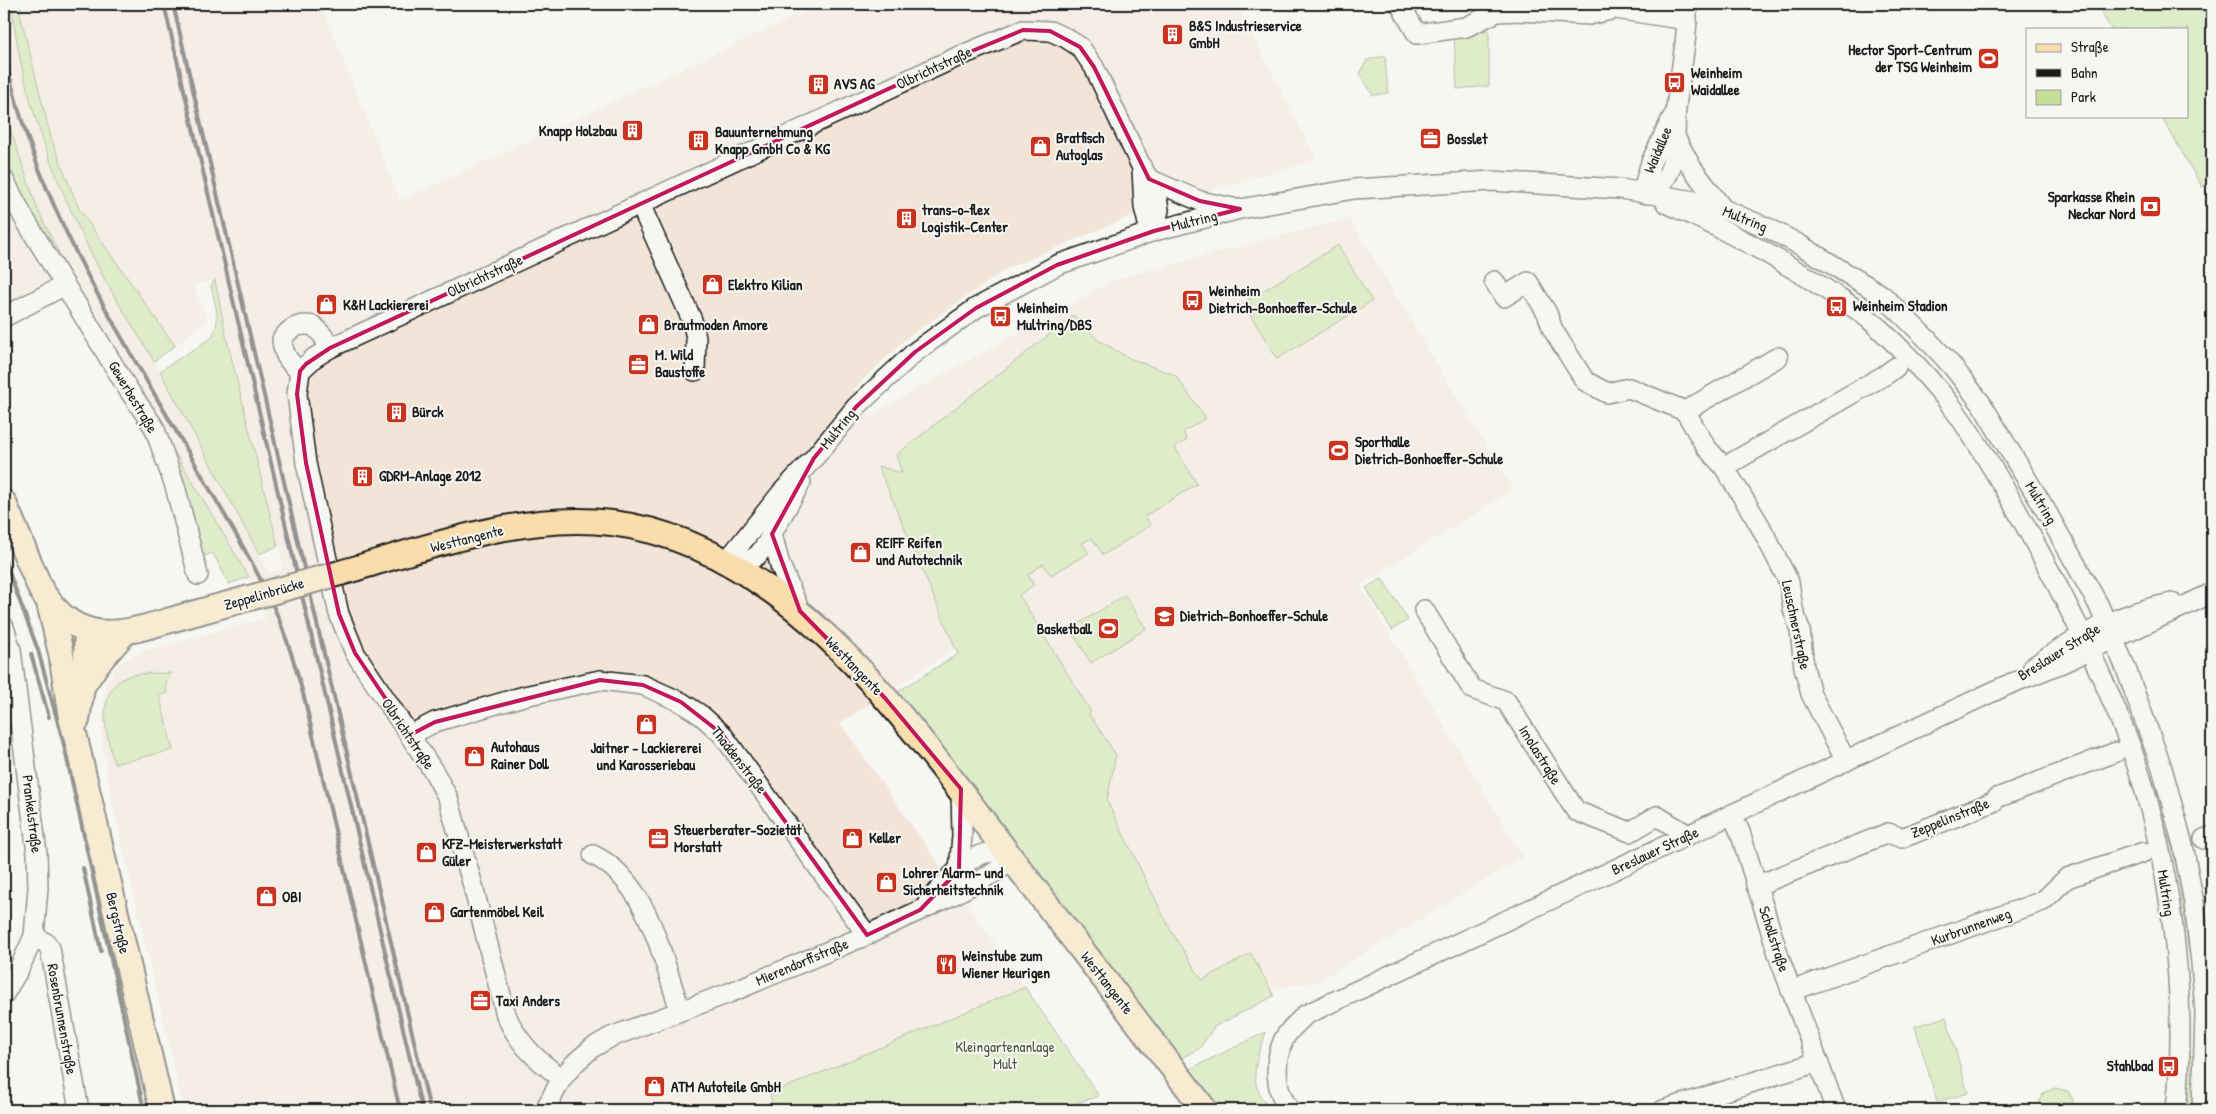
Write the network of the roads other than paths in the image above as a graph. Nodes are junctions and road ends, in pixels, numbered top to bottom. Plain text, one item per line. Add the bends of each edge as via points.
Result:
1 (1400, 4) edge
2 (1518, 7) edge
3 (1687, 12) edge
4 (1676, 108) junction
5 (1675, 137) junction
6 (1146, 174) junction
7 (4, 180) edge
8 (1644, 193) junction
9 (640, 204) junction
10 (1240, 209) junction
11 (1723, 209) junction
12 (1152, 232) junction
13 (1494, 281) dead end
14 (65, 285) junction
15 (4, 317) edge
16 (330, 348) junction
17 (1778, 357) dead end
18 (1896, 367) dead end
19 (300, 371) junction
20 (695, 371) dead end
21 (1685, 411) junction
22 (814, 458) junction
23 (1724, 467) junction
24 (4, 503) edge
25 (772, 534) junction
26 (732, 565) junction
27 (340, 573) joint
28 (198, 575) dead end
29 (2206, 596) edge
30 (49, 603) junction
31 (1424, 610) dead end
32 (800, 611) junction
33 (4, 627) edge
34 (87, 630) junction
35 (2110, 631) junction
36 (124, 633) junction
37 (2087, 642) junction
38 (73, 682) junction
39 (410, 735) junction
40 (2116, 752) dead end
41 (1846, 761) junction
42 (961, 789) junction
43 (1732, 814) junction
44 (1688, 835) junction
45 (2144, 852) dead end
46 (593, 855) dead end
47 (1010, 856) junction
48 (959, 870) junction
49 (1756, 886) junction
50 (920, 910) junction
51 (867, 935) junction
52 (34, 936) junction
53 (1792, 991) junction
54 (4, 994) edge
55 (2201, 1004) edge
56 (680, 1010) junction
57 (1818, 1062) junction
58 (562, 1078) junction
59 (79, 1110) edge
60 (162, 1110) edge
61 (545, 1110) edge
62 (1205, 1110) edge
63 (1290, 1110) edge
64 (1663, 1110) edge
65 (1836, 1110) edge
66 (2176, 1110) edge
67 (2202, 1110) edge

1 - 2 street, Waidallee via 1417,34 1466,27 1497,12
2 - 3 street, Waidallee via 1589,15 1615,9
3 - 4 street, Waidallee via 1686,48
4 - 5 street, Waidallee
4 - 8 street, Waidallee via 1651,162
5 - 8 street, Waidallee via 1666,177 1658,187
5 - 11 street, Waidallee via 1692,168
6 - 9 street, Olbrichtstraße via 1094,67 1080,48 1050,31 1036,29 1010,34 955,58
6 - 10 street via 1200,201
6 - 12 street, Olbrichtstraße via 1144,207
7 - 14 street, Gewerbestraße
8 - 10 street, Multring via 1492,181 1354,189
8 - 11 street, Multring
8 - 37 street, Multring via 1715,225 1793,267 1866,316 1911,359 1960,419 2028,531
9 - 16 street, Olbrichtstraße
9 - 20 street via 692,320 696,338
10 - 12 street, Multring
11 - 35 street, Multring via 1800,244 1882,295 1952,366 1981,403 2049,516
12 - 22 street, Multring via 1057,266 976,308 914,352 856,407
13 - 21 street via 1504,296 1528,282 1585,382 1607,393 1629,388
14 - 15 street
14 - 28 street, Gewerbestraße via 154,427 175,486
16 - 19 street, Olbrichtstraße
16 - 19 street via 314,326 294,327 282,339 283,349 290,363
17 - 21 street
18 - 23 street
19 - 39 street, Olbrichtstraße via 297,394 306,463 339,614 355,653
21 - 23 street, Leuschnerstraße via 1706,447
22 - 25 street, Multring
22 - 26 street, Multring via 782,492
23 - 41 street, Leuschnerstraße via 1758,522 1789,582 1812,694
24 - 30 main road via 32,574
25 - 26 street, Multring via 758,555
25 - 32 street via 780,565
26 - 27 main road, Westtangente via 668,536 614,523 562,520 483,533
26 - 32 main road, Westtangente
27 - 36 main road, Zeppelinbrücke, bridge
29 - 35 street, Breslauer Straße
30 - 34 main road via 65,619
30 - 38 main road, Bergstraße via 61,654
31 - 44 street, Imolastraße via 1472,690 1506,701 1576,811 1630,832 1657,816
32 - 42 main road, Westtangente via 885,698
33 - 52 street, Prankelstraße via 11,650 37,853
34 - 36 main road
34 - 38 main road via 75,648
35 - 37 street, Breslauer Straße
35 - 55 street, Multring via 2162,768 2183,845 2194,903
36 - 38 main road via 97,664
37 - 41 street, Breslauer Straße via 2005,686
37 - 55 street, Multring via 2127,739 2152,817 2176,964
38 - 60 main road, Bergstraße via 75,735
39 - 51 street, Thaddenstraße via 444,719 524,696 600,680 643,686 681,702 722,734
39 - 58 street, Olbrichtstraße via 448,798 506,1015 514,1033 533,1056
40 - 49 street, Zeppelinstraße via 1902,838 1888,833
41 - 43 street, Breslauer Straße
42 - 47 main road, Westtangente
42 - 48 street
43 - 44 street, Breslauer Straße
43 - 49 street, Schollstraße
44 - 63 street, Breslauer Straße via 1305,1015 1285,1037 1277,1060 1278,1083 1285,1105
45 - 53 street, Kurbrunnenweg via 2067,878 2042,901
46 - 56 street via 615,868 644,908
47 - 48 street, Mierendorffstraße via 996,850 986,851
47 - 50 street, Mierendorffstraße via 990,875
47 - 62 main road, Westtangente
48 - 50 street, Mierendorffstraße
49 - 53 street, Schollstraße
50 - 51 street, Mierendorffstraße
51 - 56 street, Mierendorffstraße via 730,993
52 - 54 street, Prankelstraße via 20,969
52 - 59 street, Rosenbrunnenstraße via 50,948
53 - 57 street, Schollstraße
55 - 66 street, Multring
55 - 67 street, Multring
56 - 58 street, Mierendorffstraße via 611,1037 592,1048
57 - 64 street
57 - 65 street, Schollstraße
58 - 61 street, Mierendorffstraße

